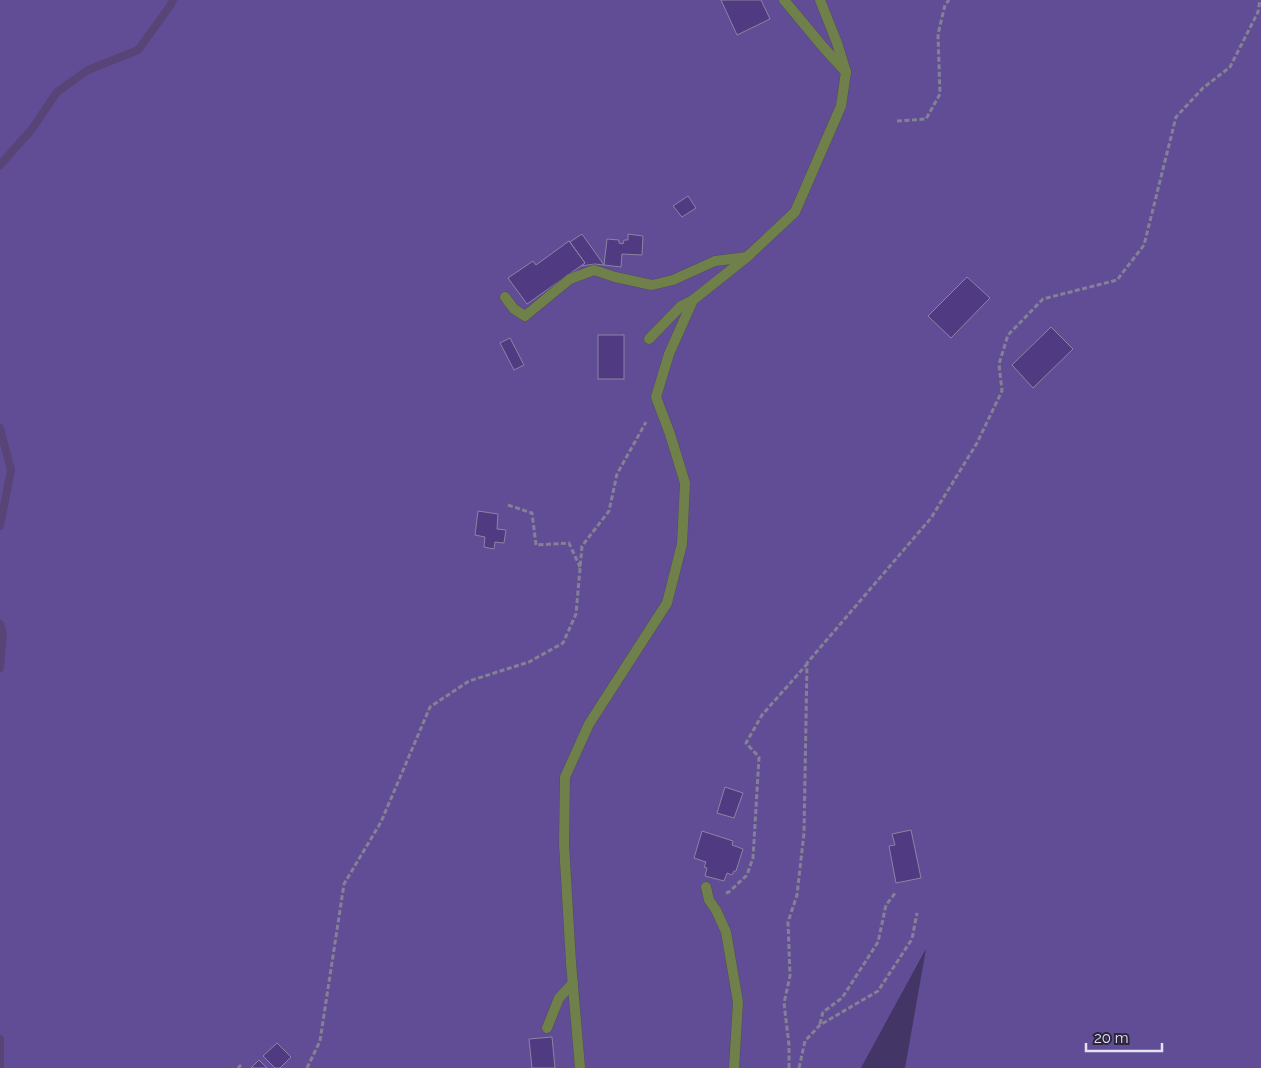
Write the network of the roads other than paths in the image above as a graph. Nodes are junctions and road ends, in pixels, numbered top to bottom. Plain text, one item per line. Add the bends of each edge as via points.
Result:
1 (784, 0) edge
2 (820, 0) edge
3 (846, 72) junction
4 (747, 257) junction
5 (505, 297) dead end
6 (692, 300) junction
7 (649, 339) dead end
8 (706, 887) dead end
9 (573, 983) junction
10 (547, 1028) dead end
11 (580, 1068) edge
12 (734, 1068) edge

1 - 3 street
2 - 3 street
3 - 4 street via 840,106 795,212
4 - 5 street via 715,261 652,285 594,270 570,279 525,316 514,309
4 - 6 street
6 - 7 street via 681,306
6 - 9 street via 669,354 656,397 685,483 682,544 667,604 589,724 565,777 564,844
8 - 12 street via 709,900 726,932 738,1002
9 - 10 street via 559,998
9 - 11 street

